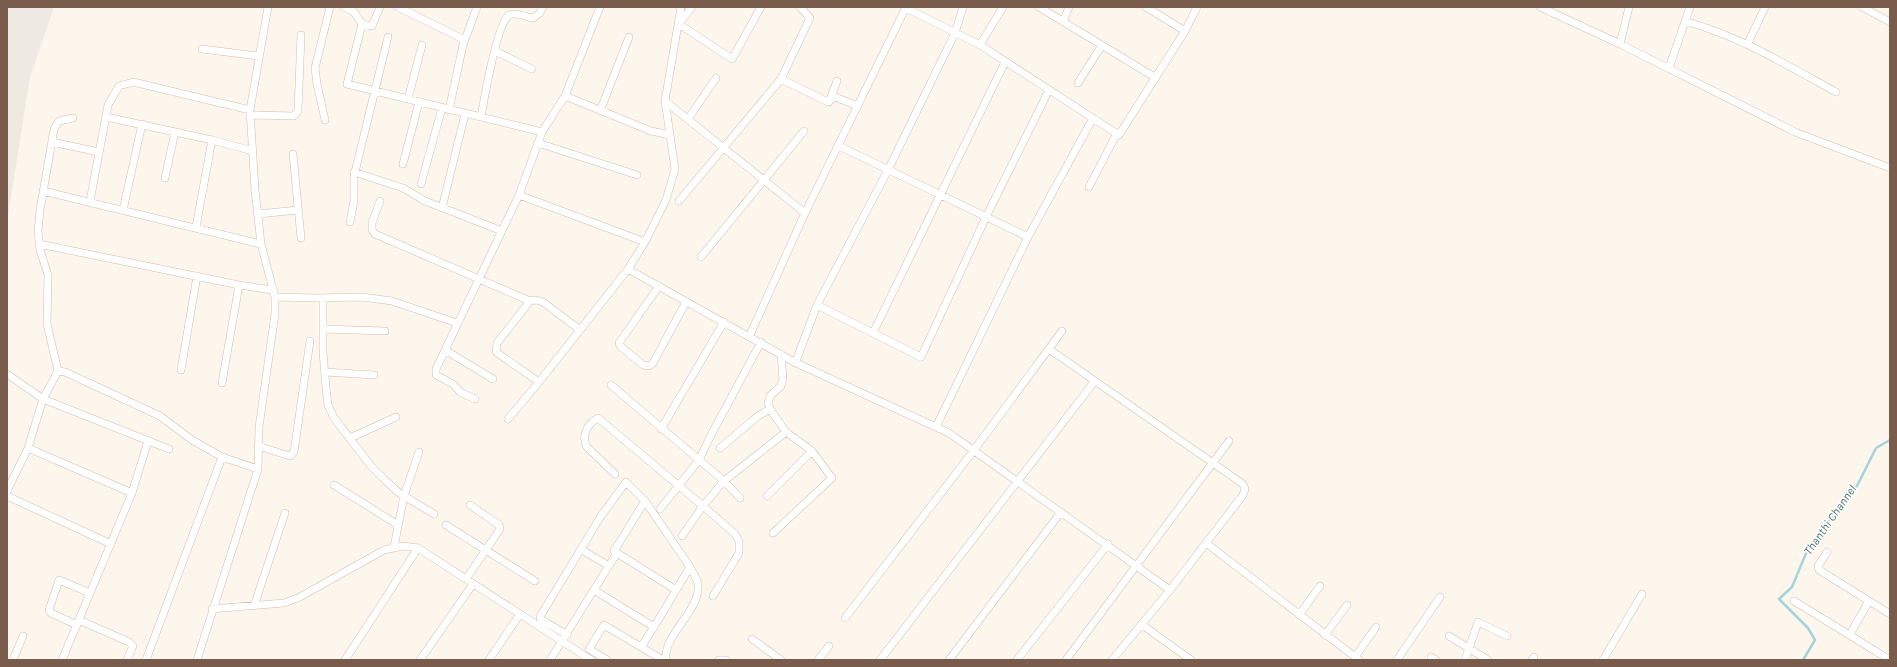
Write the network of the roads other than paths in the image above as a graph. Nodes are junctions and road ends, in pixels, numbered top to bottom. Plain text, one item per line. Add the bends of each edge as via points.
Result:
1 (268, 7) edge
2 (330, 7) edge
3 (344, 7) edge
4 (380, 7) edge
5 (398, 7) edge
6 (477, 7) edge
7 (543, 7) edge
8 (600, 7) edge
9 (681, 7) edge
10 (692, 7) edge
11 (762, 7) edge
12 (800, 7) edge
13 (963, 7) edge
14 (1003, 7) edge
15 (1039, 7) edge
16 (1069, 7) edge
17 (1146, 7) edge
18 (1197, 7) edge
19 (1540, 7) edge
20 (1629, 7) edge
21 (1690, 7) edge
22 (1765, 7) edge
23 (1862, 7) edge
24 (906, 8) edge
25 (1685, 21) junction
26 (1064, 22) junction
27 (1890, 22) edge
28 (362, 24) junction
29 (678, 25) junction
30 (1185, 31) junction
31 (955, 33) junction
32 (301, 35) dead end
33 (388, 37) dead end
34 (629, 37) dead end
35 (465, 40) junction
36 (1748, 43) junction
37 (1620, 44) junction
38 (422, 45) dead end
39 (980, 45) junction
40 (1102, 45) junction
41 (202, 49) dead end
42 (495, 51) junction
43 (258, 56) junction
44 (1005, 62) junction
45 (1669, 68) junction
46 (532, 69) dead end
47 (716, 78) dead end
48 (1156, 78) junction
49 (781, 79) junction
50 (838, 81) dead end
51 (1078, 83) dead end
52 (1049, 90) junction
53 (375, 91) junction
54 (1836, 92) dead end
55 (565, 96) junction
56 (408, 99) junction
57 (665, 101) junction
58 (419, 102) junction
59 (828, 102) junction
60 (858, 106) junction
61 (445, 109) junction
62 (600, 111) junction
63 (250, 113) junction
64 (465, 114) junction
65 (106, 117) junction
66 (481, 117) junction
67 (73, 118) dead end
68 (1093, 118) junction
69 (688, 119) junction
70 (325, 120) dead end
71 (142, 124) junction
72 (804, 131) dead end
73 (175, 132) junction
74 (542, 132) junction
75 (1117, 133) junction
76 (670, 135) junction
77 (212, 140) junction
78 (52, 142) junction
79 (538, 143) junction
80 (839, 146) junction
81 (724, 147) junction
82 (253, 151) junction
83 (99, 152) junction
84 (293, 154) dead end
85 (403, 164) dead end
86 (1890, 168) edge
87 (888, 170) junction
88 (354, 172) junction
89 (637, 175) dead end
90 (165, 178) dead end
91 (763, 180) junction
92 (421, 184) dead end
93 (1089, 187) dead end
94 (43, 191) junction
95 (940, 194) junction
96 (519, 195) junction
97 (90, 201) junction
98 (679, 201) dead end
99 (380, 202) dead end
100 (442, 208) junction
101 (123, 210) junction
102 (298, 210) junction
103 (805, 213) junction
104 (258, 214) junction
105 (986, 217) junction
106 (350, 222) dead end
107 (196, 227) junction
108 (502, 231) junction
109 (1028, 237) junction
110 (301, 238) dead end
111 (645, 242) junction
112 (39, 244) junction
113 (261, 244) junction
114 (701, 257) dead end
115 (628, 269) junction
116 (197, 276) junction
117 (479, 278) junction
118 (238, 285) junction
119 (659, 286) junction
120 (274, 293) junction
121 (323, 298) junction
122 (530, 301) junction
123 (686, 302) junction
124 (817, 305) junction
125 (724, 322) junction
126 (457, 323) junction
127 (323, 329) junction
128 (580, 330) junction
129 (385, 331) dead end
130 (1062, 331) dead end
131 (873, 333) junction
132 (749, 337) junction
133 (310, 341) dead end
134 (761, 342) junction
135 (1049, 349) junction
136 (445, 350) junction
137 (781, 354) junction
138 (796, 361) junction
139 (181, 370) dead end
140 (58, 371) junction
141 (325, 372) junction
142 (7, 374) edge
143 (374, 375) dead end
144 (493, 379) dead end
145 (539, 382) junction
146 (1094, 382) junction
147 (222, 383) dead end
148 (611, 385) dead end
149 (43, 399) junction
150 (474, 399) dead end
151 (770, 409) junction
152 (396, 417) dead end
153 (508, 419) dead end
154 (936, 427) junction
155 (661, 429) junction
156 (786, 432) junction
157 (350, 438) junction
158 (148, 441) junction
159 (1228, 441) dead end
160 (258, 446) junction
161 (28, 448) junction
162 (720, 448) dead end
163 (169, 450) dead end
164 (974, 450) junction
165 (812, 451) junction
166 (419, 452) dead end
167 (222, 457) junction
168 (699, 460) junction
169 (1212, 463) junction
170 (258, 469) junction
171 (615, 474) dead end
172 (724, 481) junction
173 (1018, 481) junction
174 (334, 485) dead end
175 (680, 486) junction
176 (7, 491) edge
177 (132, 493) junction
178 (7, 496) edge
179 (404, 496) junction
180 (767, 496) dead end
181 (740, 498) dead end
182 (645, 501) junction
183 (470, 505) dead end
184 (703, 506) junction
185 (660, 509) dead end
186 (1061, 512) junction
187 (285, 513) dead end
188 (434, 514) dead end
189 (398, 525) junction
190 (446, 525) dead end
191 (773, 533) dead end
192 (682, 536) dead end
193 (1206, 543) junction
194 (111, 544) junction
195 (1108, 544) junction
196 (394, 547) junction
197 (418, 548) junction
198 (486, 550) junction
199 (582, 550) junction
200 (1827, 552) dead end
201 (617, 553) junction
202 (1135, 564) junction
203 (609, 566) junction
204 (690, 567) junction
205 (466, 579) junction
206 (535, 581) dead end
207 (473, 584) junction
208 (1320, 586) dead end
209 (594, 590) junction
210 (676, 590) junction
211 (1170, 590) junction
212 (90, 593) junction
213 (1642, 594) dead end
214 (713, 596) dead end
215 (1440, 597) dead end
216 (1794, 600) dead end
217 (1869, 601) junction
218 (1347, 605) dead end
219 (254, 606) junction
220 (212, 609) junction
221 (520, 614) junction
222 (1890, 614) edge
223 (1300, 615) junction
224 (845, 618) dead end
225 (78, 622) junction
226 (1142, 624) junction
227 (654, 627) junction
228 (1376, 627) dead end
229 (1850, 634) junction
230 (1325, 635) junction
231 (23, 636) dead end
232 (1449, 636) dead end
233 (1507, 636) dead end
234 (565, 638) junction
235 (752, 639) dead end
236 (829, 646) dead end
237 (641, 647) junction
238 (1469, 649) junction
239 (1357, 659) edge
240 (13, 660) edge
241 (62, 660) edge
242 (127, 660) edge
243 (146, 660) edge
244 (197, 660) edge
245 (344, 660) edge
246 (420, 660) edge
247 (488, 660) edge
248 (550, 660) edge
249 (591, 660) edge
250 (608, 660) edge
251 (663, 660) edge
252 (666, 660) edge
253 (719, 660) edge
254 (726, 660) edge
255 (781, 660) edge
256 (818, 660) edge
257 (880, 660) edge
258 (949, 660) edge
259 (1017, 660) edge
260 (1066, 660) edge
261 (1112, 660) edge
262 (1191, 660) edge
263 (1397, 660) edge
264 (1465, 660) edge
265 (1488, 660) edge
266 (1603, 660) edge
267 (1890, 660) edge

1 - 43 street
2 - 70 street via 315,68
3 - 28 street via 354,12
4 - 28 street via 372,26
5 - 35 street
6 - 35 street
7 - 42 street via 540,14 534,18 510,15 505,19
8 - 55 street
9 - 29 street
10 - 29 street
11 - 29 street via 732,59
12 - 49 street via 810,18
13 - 31 street
14 - 39 street
15 - 26 street
16 - 26 street
17 - 30 street
18 - 30 street
19 - 37 street
20 - 37 street
21 - 25 street
22 - 36 street
23 - 27 street
24 - 31 street
24 - 60 street
25 - 36 street
25 - 45 street
26 - 40 street
28 - 53 street via 347,84
29 - 57 street
30 - 48 street
31 - 39 street
31 - 87 street
32 - 63 street via 298,111 294,116
33 - 53 street
34 - 62 street
35 - 61 street
36 - 54 street
37 - 45 street
38 - 56 street
39 - 44 street
40 - 48 street
40 - 51 street
41 - 43 street
42 - 46 street
42 - 66 street
43 - 63 street
44 - 52 street
44 - 95 street
45 - 86 street via 1795,132
47 - 69 street
48 - 75 street via 1119,135
49 - 59 street
49 - 81 street
50 - 59 street
52 - 68 street
52 - 105 street
53 - 56 street
53 - 88 street
55 - 62 street
55 - 74 street
56 - 58 street
57 - 69 street
57 - 76 street
58 - 61 street
58 - 85 street
59 - 60 street via 835,98
60 - 80 street
61 - 64 street
61 - 92 street
62 - 76 street via 652,132
63 - 65 street via 133,82 119,86 108,105
63 - 82 street
64 - 66 street
64 - 100 street
65 - 71 street
65 - 83 street
66 - 74 street
67 - 78 street via 59,121 54,129
68 - 75 street
68 - 109 street
69 - 81 street
71 - 73 street
71 - 101 street
72 - 91 street
73 - 77 street
73 - 90 street
74 - 79 street
75 - 93 street
76 - 111 street via 675,169 666,200
77 - 82 street
77 - 107 street
78 - 83 street
78 - 94 street
79 - 89 street
79 - 96 street
80 - 87 street
80 - 103 street
81 - 91 street
81 - 98 street
82 - 104 street
83 - 97 street
84 - 102 street
87 - 95 street
87 - 124 street
88 - 100 street via 403,188
88 - 106 street via 354,201
91 - 103 street
91 - 114 street
94 - 97 street
94 - 112 street
95 - 105 street
95 - 131 street
96 - 108 street
96 - 111 street
97 - 101 street
99 - 117 street via 372,223 375,234
100 - 108 street
101 - 107 street
102 - 104 street
102 - 110 street
103 - 132 street
104 - 113 street
105 - 109 street
105 - 131 street via 921,357
107 - 113 street
108 - 117 street
109 - 154 street
111 - 115 street
112 - 116 street
112 - 140 street via 48,275 47,324
113 - 120 street
115 - 119 street
115 - 128 street
116 - 118 street
116 - 139 street
117 - 122 street
117 - 126 street
118 - 120 street
118 - 147 street
119 - 123 street
119 - 123 street via 620,343 620,346 646,367 653,363
120 - 121 street
120 - 160 street via 275,314
121 - 126 street via 362,297 392,301
121 - 127 street
122 - 128 street via 543,302
122 - 145 street via 497,343 496,352
123 - 125 street
124 - 131 street
124 - 138 street
125 - 132 street
125 - 155 street
126 - 136 street
127 - 129 street
127 - 141 street
128 - 145 street
130 - 135 street
132 - 134 street
133 - 160 street via 294,452 290,456
134 - 137 street
134 - 168 street
135 - 146 street
135 - 164 street
136 - 144 street
136 - 150 street via 436,369 436,375
137 - 138 street
137 - 151 street via 783,378 781,386 770,396
138 - 154 street
140 - 149 street
140 - 167 street via 86,381 160,416 192,440
141 - 143 street
141 - 157 street via 328,405 334,418
142 - 149 street
145 - 153 street
146 - 169 street
146 - 173 street
148 - 155 street
149 - 158 street
149 - 161 street
151 - 156 street
151 - 162 street
152 - 157 street
154 - 164 street
155 - 168 street
156 - 165 street
156 - 172 street
157 - 179 street via 371,466
158 - 163 street
158 - 177 street
159 - 169 street
160 - 170 street
161 - 176 street
161 - 177 street
164 - 173 street
164 - 224 street
165 - 180 street
165 - 191 street via 832,478
166 - 179 street
167 - 170 street
167 - 243 street
168 - 172 street
168 - 175 street
169 - 193 street via 1243,484 1245,489
169 - 202 street
170 - 220 street
171 - 175 street via 584,442 586,430 598,418
172 - 181 street
172 - 184 street
173 - 186 street
173 - 257 street
174 - 189 street
175 - 184 street
175 - 185 street
177 - 194 street
178 - 194 street
179 - 188 street
179 - 189 street
182 - 199 street via 626,482 601,516
182 - 201 street via 614,551
182 - 204 street
183 - 198 street via 499,525 500,529
184 - 192 street
184 - 214 street via 735,534 740,547
186 - 195 street
186 - 258 street
187 - 219 street
189 - 196 street
190 - 198 street
193 - 211 street
193 - 223 street
194 - 212 street
195 - 202 street
195 - 259 street
196 - 197 street
196 - 219 street via 384,550 298,598 284,603
197 - 205 street
197 - 245 street
198 - 205 street
198 - 206 street
199 - 203 street
199 - 234 street via 540,618
200 - 217 street via 1818,566 1819,570
201 - 203 street
201 - 210 street
202 - 211 street
202 - 260 street
203 - 209 street
204 - 210 street
204 - 252 street via 698,583 698,591 669,645 665,654
205 - 207 street
207 - 221 street
207 - 246 street
208 - 223 street
209 - 227 street
209 - 234 street
210 - 227 street
211 - 226 street
212 - 225 street
212 - 225 street via 59,580 49,610 51,613
213 - 266 street
215 - 263 street
216 - 229 street
217 - 222 street
217 - 229 street
218 - 230 street
219 - 220 street
220 - 244 street
221 - 234 street
221 - 247 street
223 - 230 street
225 - 241 street
225 - 242 street via 129,642 133,646
226 - 261 street
226 - 262 street
227 - 237 street
228 - 239 street
229 - 267 street
230 - 239 street
231 - 240 street
232 - 238 street
233 - 238 street via 1478,622
234 - 248 street
234 - 249 street
235 - 255 street
236 - 256 street
237 - 250 street via 604,624 589,649
237 - 251 street
238 - 264 street
238 - 265 street
253 - 254 street

